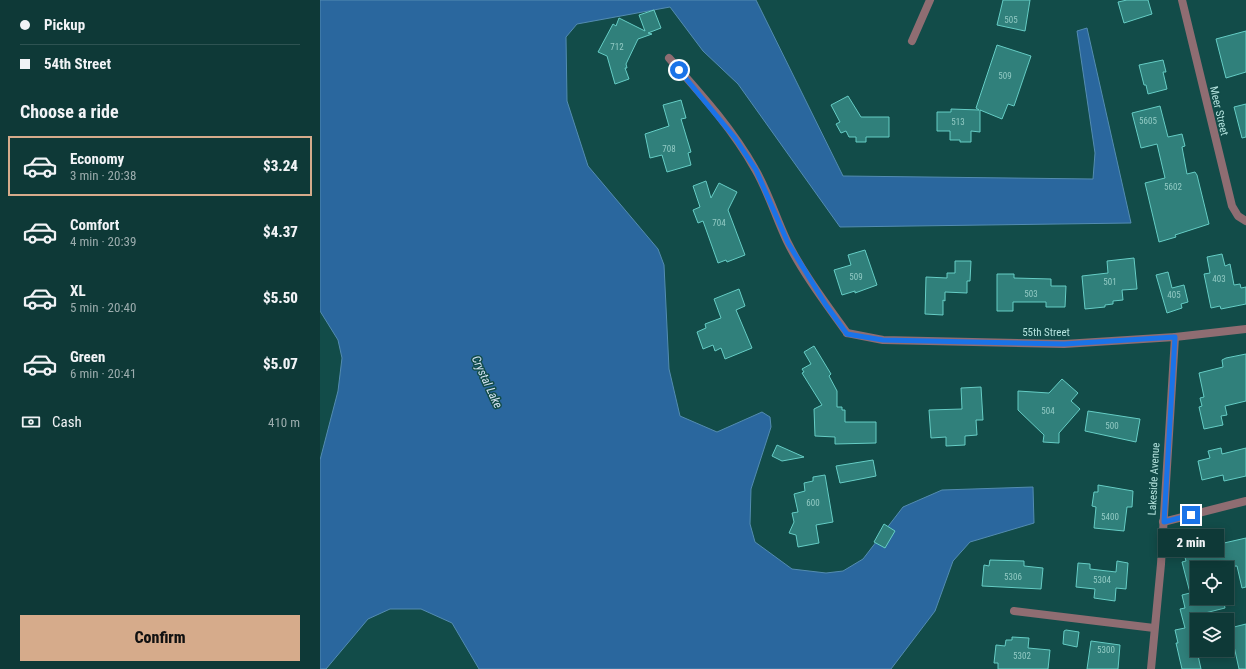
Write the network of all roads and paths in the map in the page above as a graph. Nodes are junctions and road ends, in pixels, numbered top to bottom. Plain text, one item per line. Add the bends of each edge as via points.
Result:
1 (930, 0) edge
2 (1182, 0) edge
3 (912, 42) dead end
4 (669, 58) dead end
5 (1246, 221) edge
6 (1246, 329) edge
7 (1175, 337) junction
8 (1246, 501) edge
9 (1164, 522) junction
10 (1014, 611) dead end
11 (1154, 628) junction
12 (1151, 669) edge

1 - 3 street
2 - 5 street, Meer Street via 1232,206 1238,216
4 - 7 street, 55th Street via 735,138 756,170 788,243 847,334 883,340 1064,344
6 - 7 street, 55th Street
7 - 9 street, Lakeside Avenue
8 - 9 street
9 - 11 street, Lakeside Avenue
10 - 11 street
11 - 12 street, Lakeside Avenue

